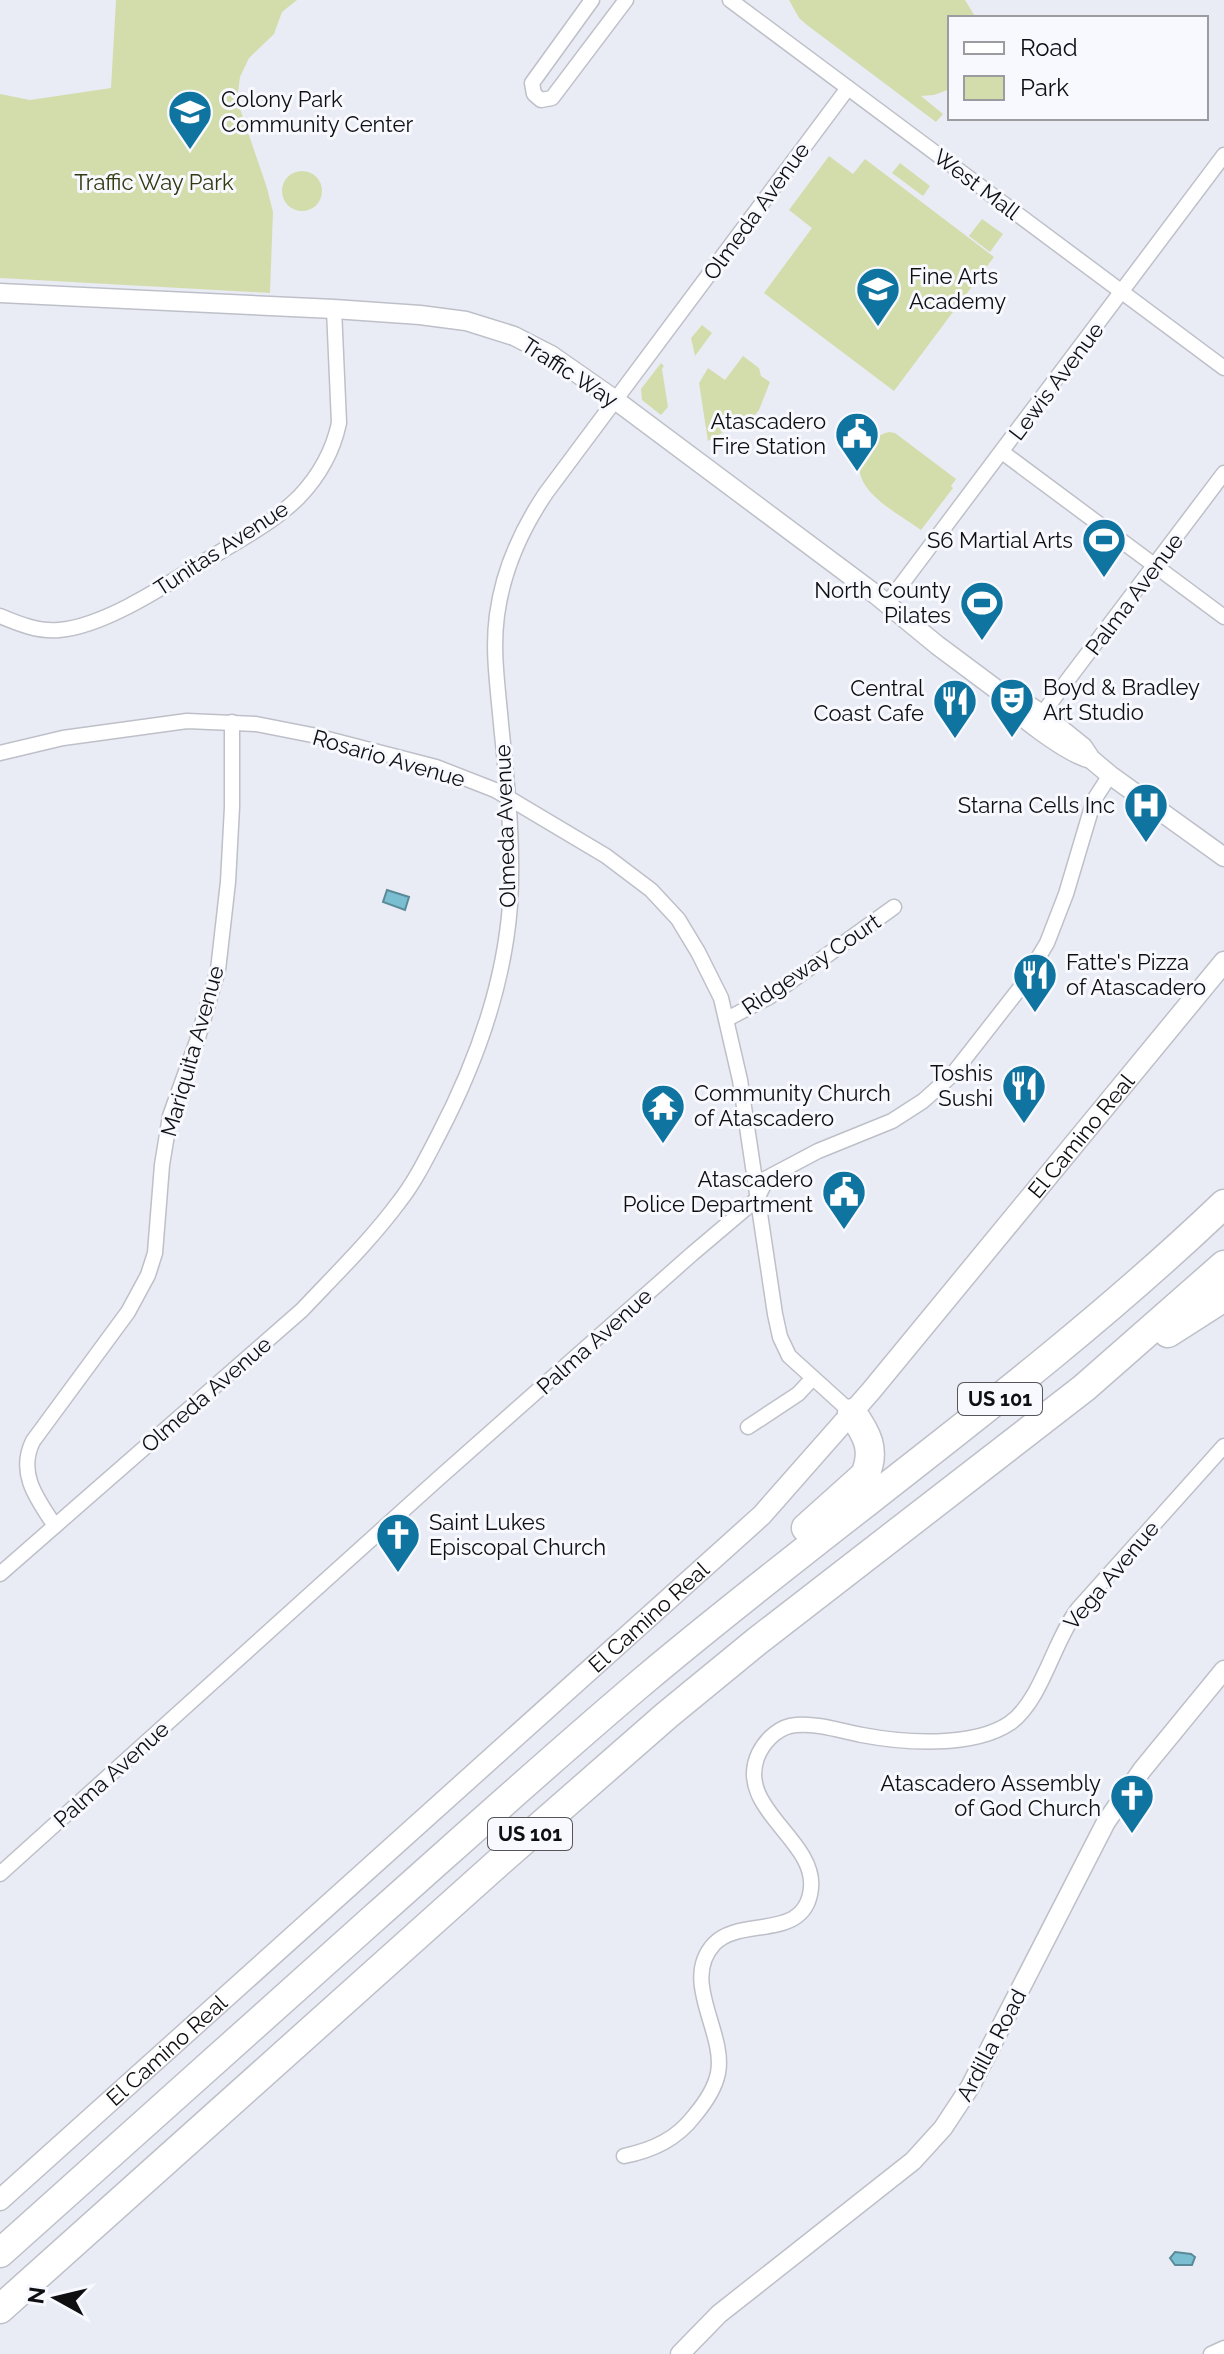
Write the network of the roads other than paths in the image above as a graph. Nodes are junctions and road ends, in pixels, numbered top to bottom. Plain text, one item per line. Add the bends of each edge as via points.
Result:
1 (592, 0) edge
2 (626, 0) edge
3 (730, 0) edge
4 (848, 88) junction
5 (1223, 159) edge
6 (0, 293) edge
7 (1121, 293) junction
8 (334, 309) junction
9 (1224, 368) edge
10 (614, 399) junction
11 (1002, 452) junction
12 (1224, 473) edge
13 (1155, 566) junction
14 (886, 605) junction
15 (0, 616) edge
16 (1224, 617) edge
17 (1000, 692) junction
18 (1042, 714) junction
19 (232, 722) junction
20 (0, 753) edge
21 (1091, 759) junction
22 (1110, 775) junction
23 (508, 798) junction
24 (1224, 857) edge
25 (894, 907) dead end
26 (1224, 962) edge
27 (727, 1019) junction
28 (757, 1199) junction
29 (1224, 1204) edge
30 (1224, 1265) edge
31 (1224, 1297) edge
32 (813, 1378) junction
33 (1084, 1388) junction
34 (852, 1413) junction
35 (748, 1427) dead end
36 (1224, 1446) edge
37 (55, 1526) junction
38 (0, 1574) edge
39 (766, 1581) junction
40 (1224, 1670) edge
41 (0, 1874) edge
42 (624, 2156) dead end
43 (0, 2200) edge
44 (0, 2253) edge
45 (0, 2309) edge
46 (1224, 2348) edge
47 (680, 2354) edge
48 (1211, 2354) edge

1 - 2 street via 532,83 541,100 552,98
3 - 4 street, West Mall
4 - 7 street, West Mall
4 - 10 street, Olmeda Avenue
5 - 7 street, Lewis Avenue
6 - 8 street, Traffic Way
7 - 9 street, West Mall
7 - 11 street, Lewis Avenue
8 - 10 street, Traffic Way via 444,317 490,327 551,355
8 - 15 street, Tunitas Avenue via 339,423 324,465 296,499 156,590 83,626 45,630
10 - 14 street, Traffic Way
10 - 23 street, Olmeda Avenue via 533,511 500,594 495,639
11 - 13 street
11 - 14 street, Lewis Avenue
12 - 13 street, Palma Avenue
13 - 16 street
13 - 18 street, Palma Avenue
14 - 17 street, Traffic Way
17 - 18 street, Traffic Way
17 - 21 street, Traffic Way via 1038,728
18 - 21 street, Traffic Way
19 - 20 street, Rosario Avenue via 125,728
19 - 23 street, Rosario Avenue via 375,750 436,767
19 - 37 street, Mariquita Avenue via 228,882 218,970 170,1116 155,1253 128,1312 28,1451 26,1469 34,1495
21 - 22 street, Traffic Way
22 - 24 street, Traffic Way
22 - 28 street, Palma Avenue via 1094,800 1047,943 1020,988 952,1075 908,1112 767,1178
23 - 27 street, Rosario Avenue via 606,856 651,890 698,952
23 - 37 street, Olmeda Avenue via 510,905 489,1012 454,1106 401,1201 302,1310
25 - 27 street, Ridgeway Court via 769,997
26 - 34 main road, El Camino Real
27 - 28 street, Rosario Avenue
28 - 32 street, Rosario Avenue via 780,1337 789,1356
28 - 41 street, Palma Avenue
29 - 39 highway, El Camino Real / US 101 via 1058,1353
30 - 33 highway, US 101
31 - 33 highway
32 - 34 street, Rosario Avenue
32 - 35 street
33 - 45 highway, US 101 via 667,1715
34 - 39 highway via 870,1445 865,1475 790,1542
34 - 43 main road, El Camino Real via 739,1538
36 - 42 street, Vega Avenue via 1078,1609 1031,1700 1012,1721 989,1733 929,1741 793,1724 766,1742 757,1757 758,1793 805,1862 811,1889 807,1901 790,1920 723,1937 713,1945 702,1972 719,2052 714,2088 672,2138
37 - 38 street, Olmeda Avenue
39 - 44 highway, El Camino Real / US 101 via 519,1788
40 - 47 street, Ardilla Road via 1106,1822 970,2087 943,2128 913,2161 719,2314
46 - 48 street

